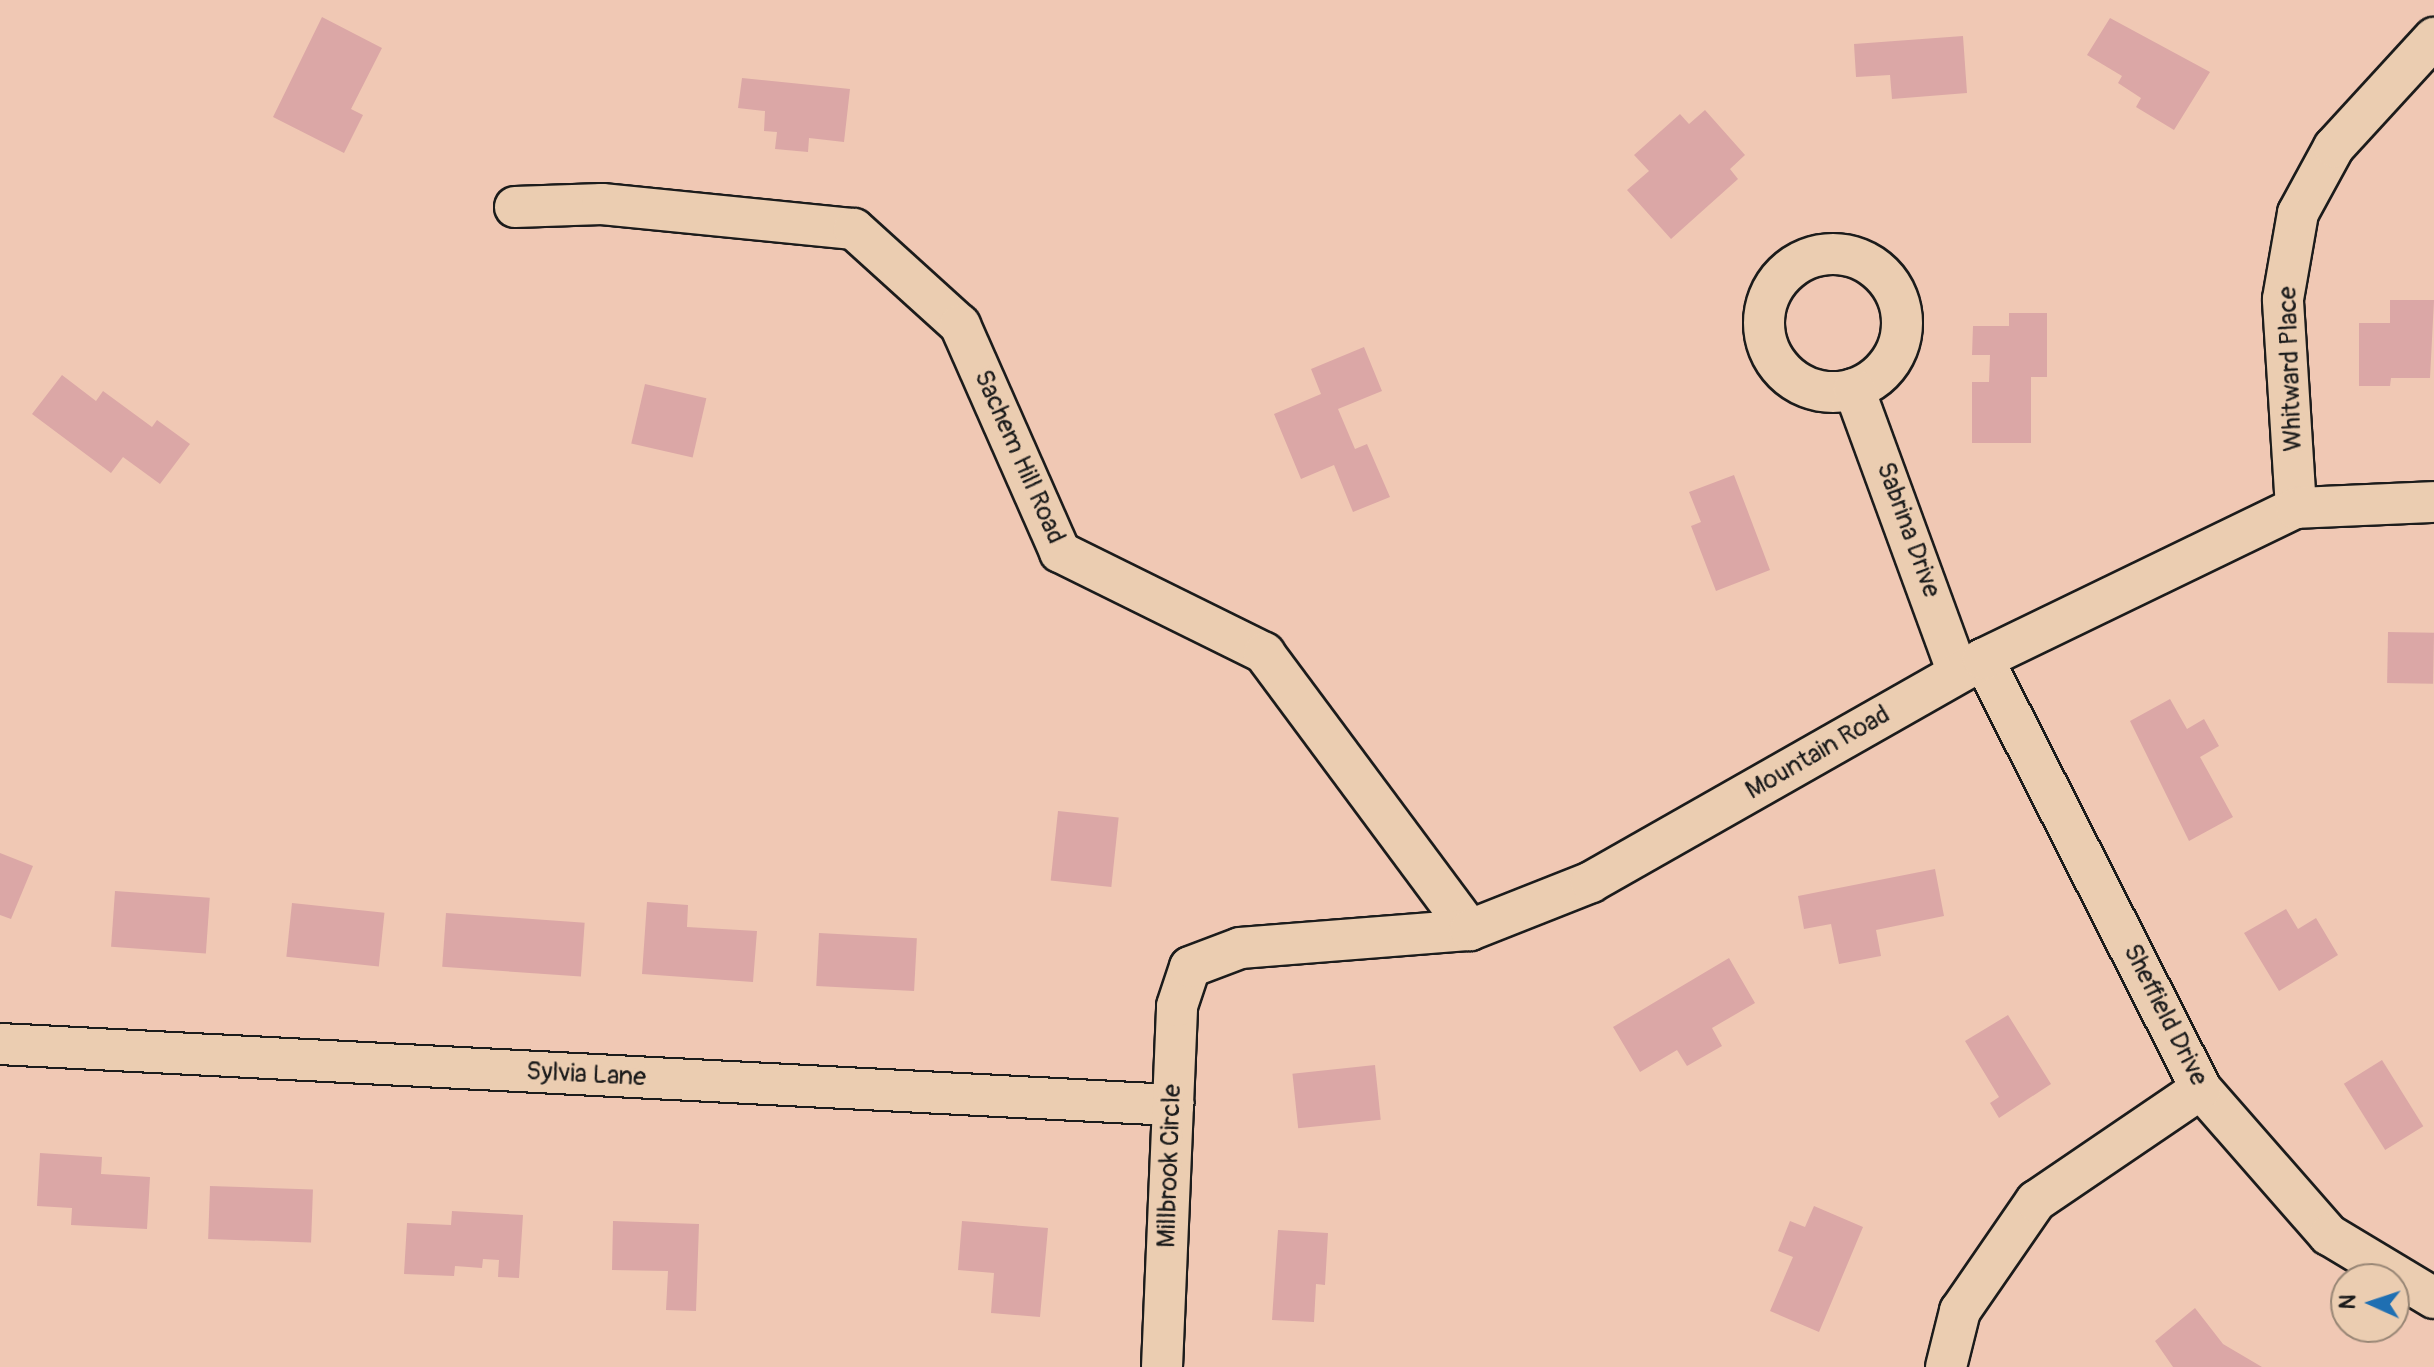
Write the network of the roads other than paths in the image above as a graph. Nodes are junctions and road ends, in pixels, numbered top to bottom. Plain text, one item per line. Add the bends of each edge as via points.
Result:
1 (2434, 38) edge
2 (515, 207) dead end
3 (1854, 389) dead end
4 (2434, 502) edge
5 (2296, 508) junction
6 (1971, 666) junction
7 (1470, 930) junction
8 (1190, 967) joint
9 (0, 1044) edge
10 (2201, 1089) junction
11 (1173, 1105) junction
12 (2434, 1298) edge
13 (1162, 1367) edge
14 (1946, 1367) edge

1 - 5 street, Whitward Place via 2334,147 2298,213 2283,299
2 - 7 street, Sachem Hill Road via 602,204 854,229 960,325 1060,552 1264,653
3 - 6 street, Sabrina Drive
4 - 5 street, Mountain Road
5 - 6 street, Mountain Road
6 - 7 street, Mountain Road via 1591,882
6 - 10 street, Sheffield Drive
7 - 8 street, Mountain Road via 1240,948
8 - 11 street, Millbrook Circle via 1177,1006
9 - 11 street, Sylvia Lane
10 - 12 street, Sheffield Drive via 2329,1235
10 - 14 street via 2036,1201 1960,1311
11 - 13 street, Millbrook Circle

